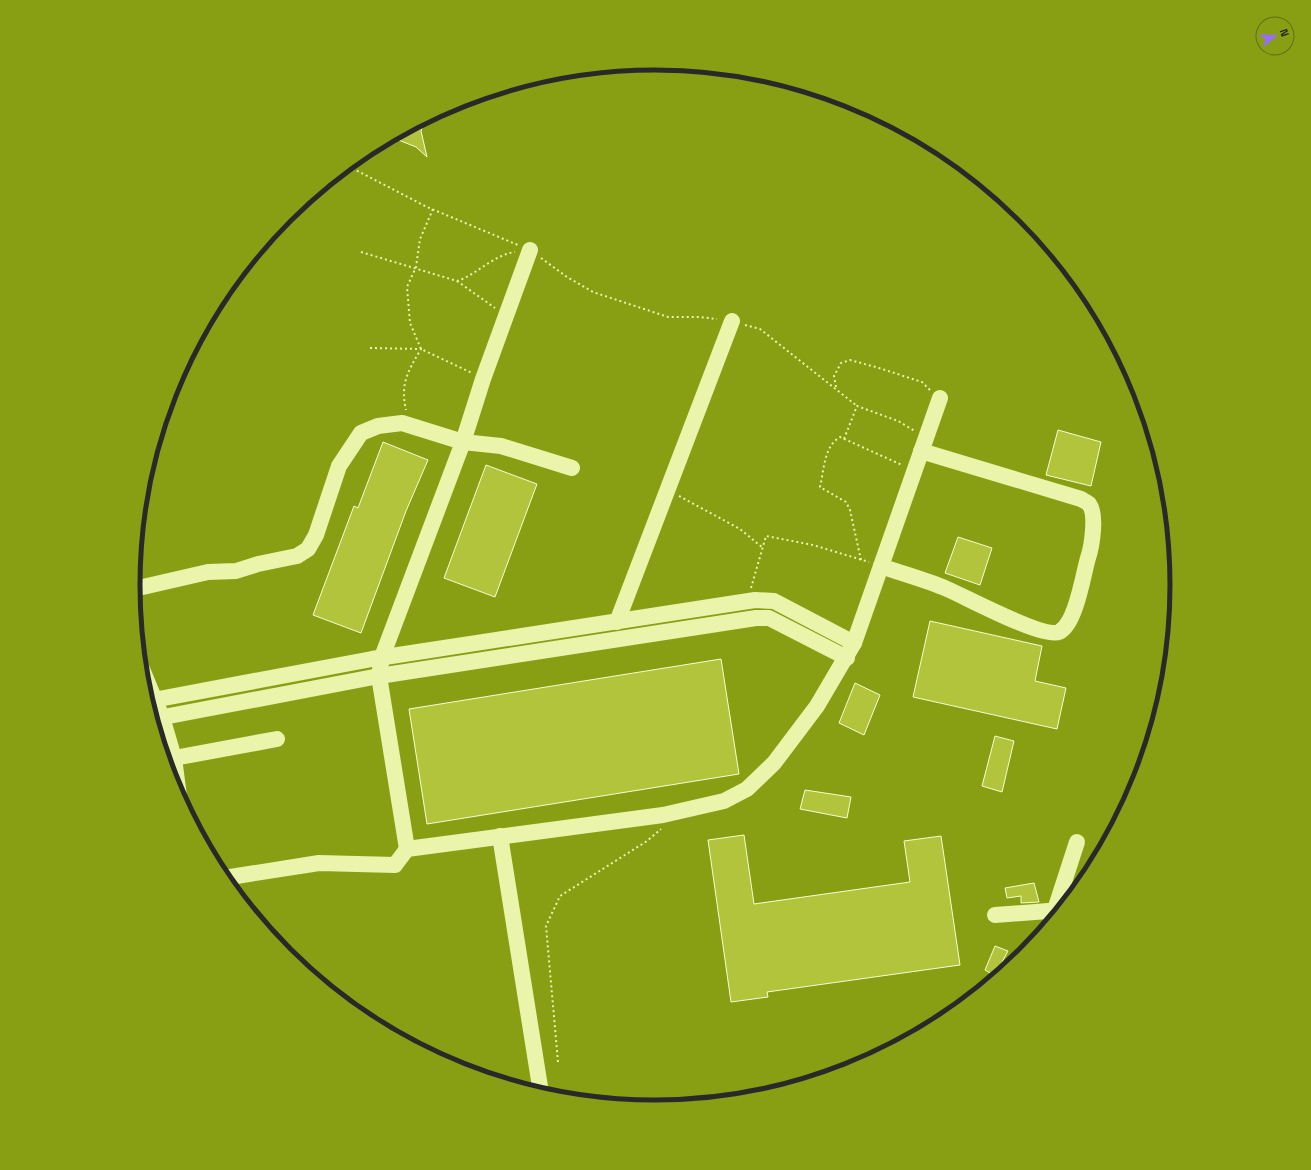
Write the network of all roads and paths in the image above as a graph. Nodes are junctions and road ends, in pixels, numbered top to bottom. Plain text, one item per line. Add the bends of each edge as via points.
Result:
1 (353, 168) edge
2 (433, 209) junction
3 (530, 250) junction
4 (361, 252) dead end
5 (416, 267) junction
6 (457, 281) junction
7 (506, 315) junction
8 (732, 321) junction
9 (370, 348) dead end
10 (421, 349) junction
11 (483, 379) junction
12 (836, 388) junction
13 (940, 398) joint
14 (857, 406) junction
15 (402, 423) junction
16 (844, 439) junction
17 (463, 442) junction
18 (924, 444) junction
19 (572, 468) dead end
20 (914, 471) junction
21 (668, 490) junction
22 (763, 548) junction
23 (861, 560) junction
24 (881, 566) junction
25 (140, 588) edge
26 (747, 602) junction
27 (617, 622) junction
28 (854, 643) junction
29 (382, 657) junction
30 (847, 658) junction
31 (379, 676) junction
32 (154, 700) edge
33 (158, 718) edge
34 (277, 739) dead end
35 (174, 758) junction
36 (176, 771) edge
37 (666, 826) dead end
38 (500, 836) junction
39 (1077, 842) dead end
40 (407, 849) junction
41 (231, 877) edge
42 (1058, 906) edge
43 (1052, 914) edge
44 (995, 916) dead end
45 (558, 1062) dead end
46 (540, 1086) edge

1 - 2 path
2 - 3 path
2 - 5 path via 420,239
3 - 6 path via 504,253 468,277
3 - 7 street
3 - 8 path via 592,292 668,317
4 - 5 path
5 - 6 path
5 - 10 path via 407,287 410,322
6 - 7 path
7 - 11 street
8 - 12 path via 760,329
8 - 21 street
9 - 10 path
10 - 11 path
10 - 15 path via 407,372 403,395 407,415
11 - 17 street
12 - 13 path via 834,376 841,364 850,360 922,382
12 - 14 path
13 - 18 street
14 - 16 path
14 - 18 path via 898,421
15 - 17 street
15 - 25 street via 378,426 361,433 339,466 316,535 308,549 297,556 236,571 208,572
16 - 20 path
16 - 23 path via 840,436 834,440 827,455 820,487 846,502
17 - 19 street via 501,446
17 - 29 street
18 - 20 street
18 - 24 street via 1081,499 1090,505 1093,542 1075,607 1067,625 1058,632 1047,633 993,612 947,589
20 - 24 street
21 - 22 path via 740,529
21 - 27 street
22 - 23 path via 766,536 813,545
22 - 26 path
23 - 24 path
24 - 28 street
26 - 27 street
26 - 28 street via 774,601
27 - 29 street
28 - 30 street
29 - 31 street
29 - 32 street
30 - 31 street via 769,618 756,618
30 - 38 street via 817,706 774,763 747,788 724,801 664,815
31 - 33 street
31 - 40 street
33 - 35 street
34 - 35 street
35 - 36 street
37 - 45 path via 647,841 560,896 546,926
38 - 40 street
38 - 46 street
39 - 42 street
40 - 41 street via 395,866 319,863
43 - 44 street

